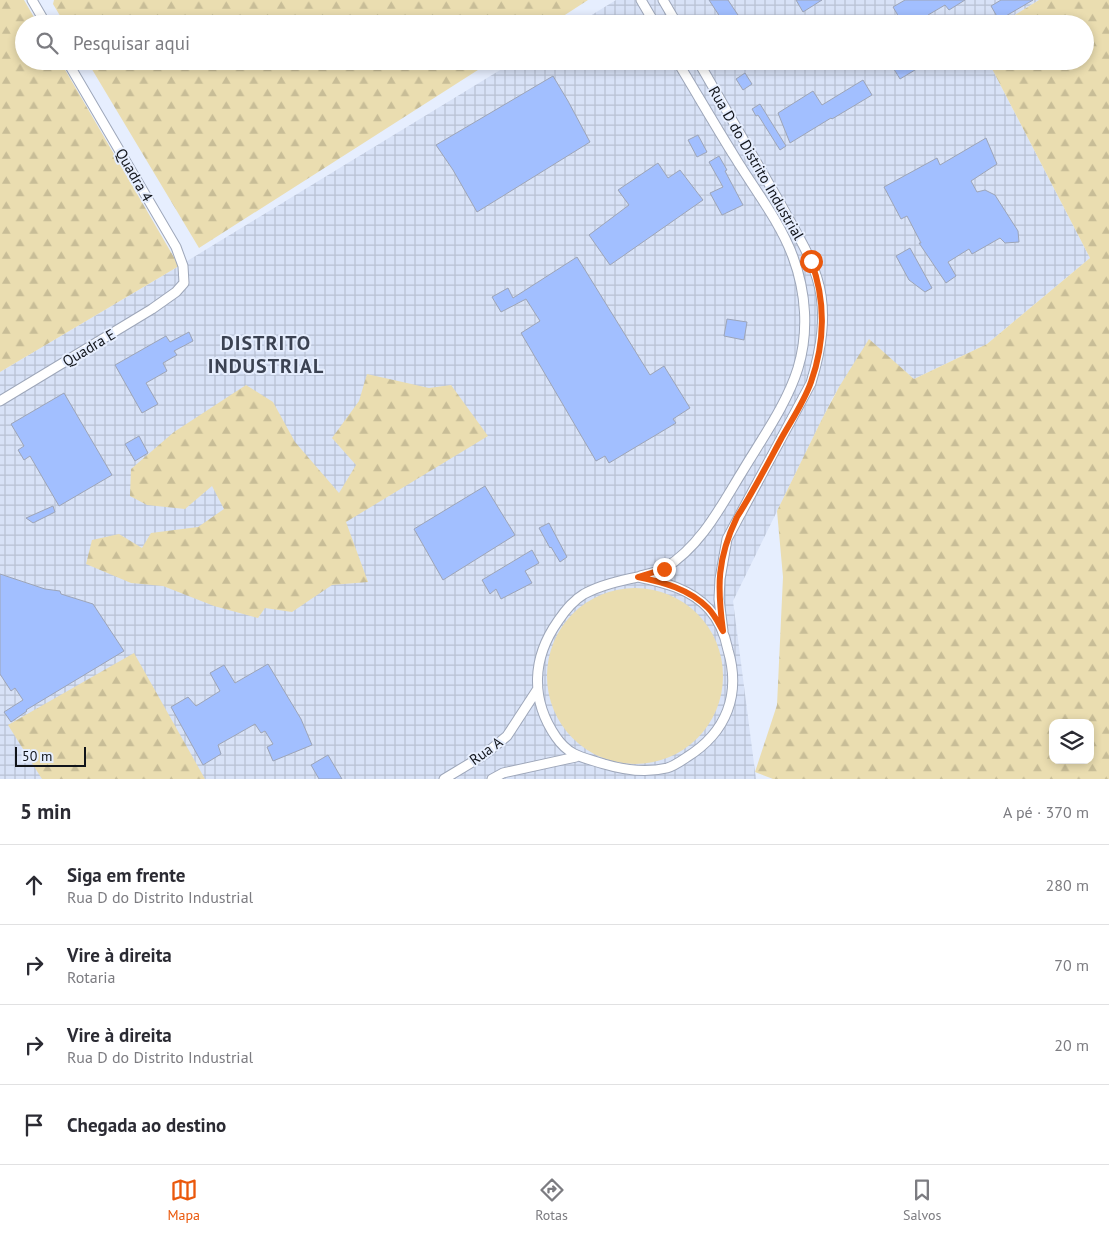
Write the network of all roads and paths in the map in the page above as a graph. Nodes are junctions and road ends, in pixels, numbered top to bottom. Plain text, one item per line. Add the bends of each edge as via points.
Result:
1 (32, 0) edge
2 (641, 0) edge
3 (663, 0) edge
4 (41, 15) edge
5 (650, 15) edge
6 (672, 15) edge
7 (73, 70) edge
8 (683, 70) edge
9 (703, 70) edge
10 (176, 292) joint
11 (0, 401) edge
12 (638, 577) junction
13 (723, 631) junction
14 (537, 690) junction
15 (576, 757) junction
16 (444, 779) edge
17 (492, 779) edge

1 - 4 street
2 - 5 street
3 - 6 street
7 - 10 street, Quadra 4 via 176,247 183,266 184,283
8 - 12 street, Rua D do Distrito Industrial via 778,226 793,257 806,322 798,369 783,401 716,515 688,551 664,569
9 - 13 street, Rua D do Distrito Industrial via 766,176 811,261 818,280 822,315 819,356 811,383 727,539 719,599
10 - 11 street, Quadra E
12 - 13 street via 665,582 690,594 709,609
12 - 14 street, Rua D do Distrito Industrial via 607,583 582,595 563,614 547,636 538,662
13 - 15 street via 732,662 732,696 728,712 698,750 669,767 646,771
14 - 15 street via 549,727 560,743
14 - 16 street, Rua A via 507,736 484,755
15 - 17 street, Rua A via 503,773

